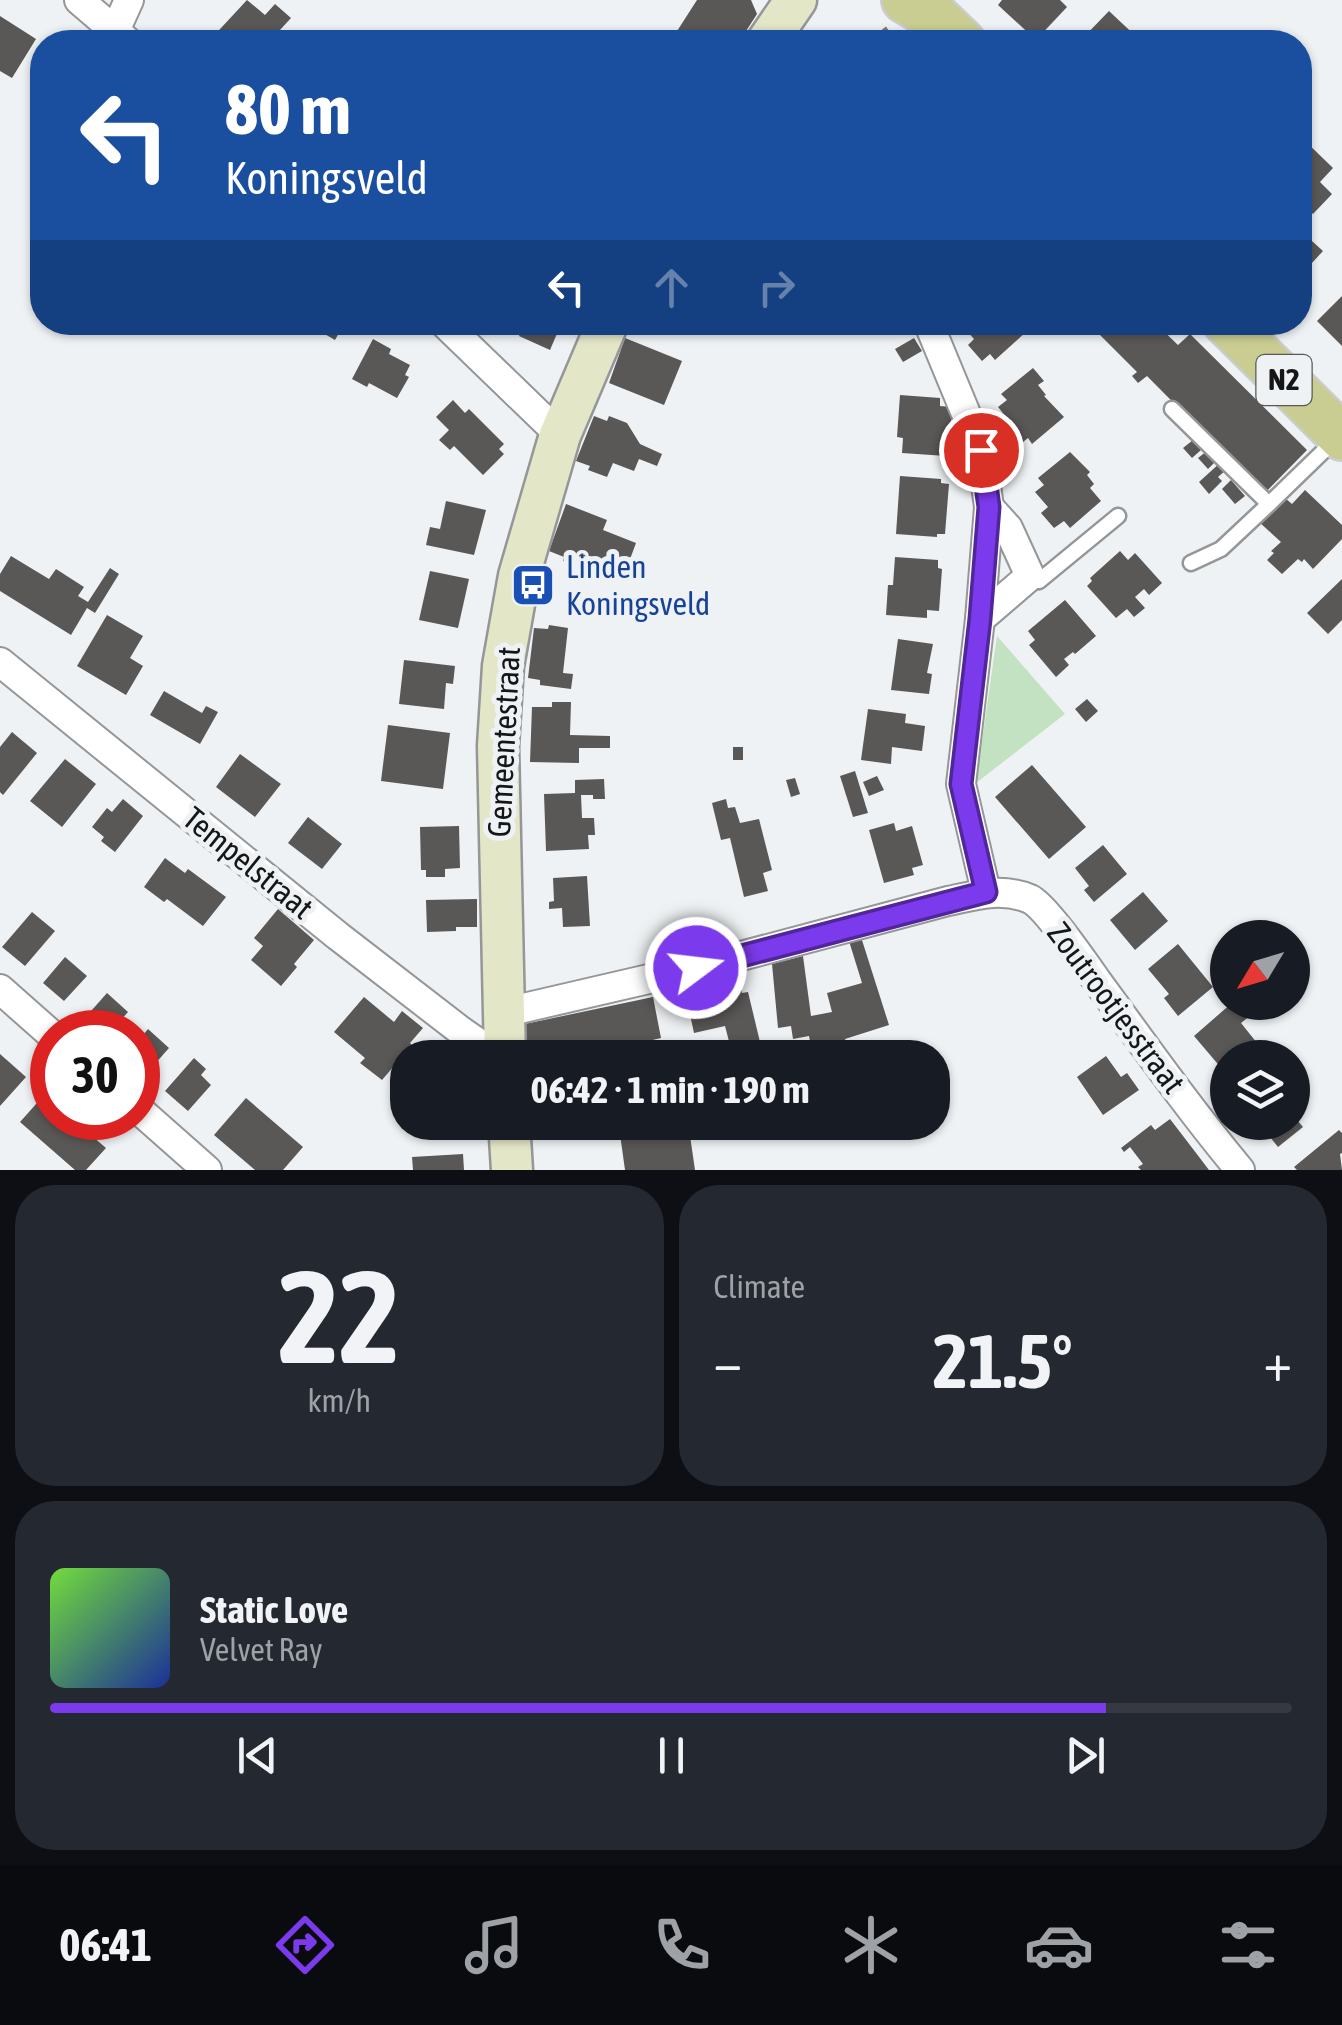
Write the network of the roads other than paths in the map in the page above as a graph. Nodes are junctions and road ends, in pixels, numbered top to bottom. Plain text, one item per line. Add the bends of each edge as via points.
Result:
1 (80, 0) edge
2 (129, 0) edge
3 (796, 0) edge
4 (902, 0) edge
5 (113, 30) edge
6 (123, 30) edge
7 (775, 30) edge
8 (919, 30) edge
9 (950, 30) edge
10 (456, 335) edge
11 (602, 335) edge
12 (933, 335) edge
13 (1239, 335) edge
14 (1172, 408) dead end
15 (560, 435) junction
16 (1341, 436) edge
17 (1269, 504) junction
18 (989, 507) junction
19 (1118, 516) dead end
20 (1191, 564) dead end
21 (1030, 576) junction
22 (980, 619) junction
23 (0, 662) edge
24 (986, 892) junction
25 (0, 989) edge
26 (30, 1016) edge
27 (474, 1040) edge
28 (505, 1040) edge
29 (505, 1040) edge
30 (160, 1128) edge
31 (510, 1140) edge
32 (208, 1170) edge
33 (512, 1170) edge
34 (1240, 1170) edge

1 - 5 street
2 - 6 street
3 - 7 street
4 - 8 main road
4 - 9 main road
10 - 15 street
11 - 15 street, Gemeentestraat
12 - 18 street via 981,450
13 - 16 main road, N2
14 - 17 lane
15 - 28 street, Gemeentestraat via 519,576 503,666 498,746
16 - 17 lane
17 - 20 lane via 1221,550
18 - 21 street via 1008,528
18 - 22 street
19 - 21 lane via 1039,582
21 - 22 street
22 - 24 street via 961,784
23 - 27 street, Tempelstraat
24 - 29 street, Zoutrootjesstraat via 515,1010
24 - 34 street, Zoutrootjesstraat via 1034,900
25 - 26 street
30 - 32 street
31 - 33 street

